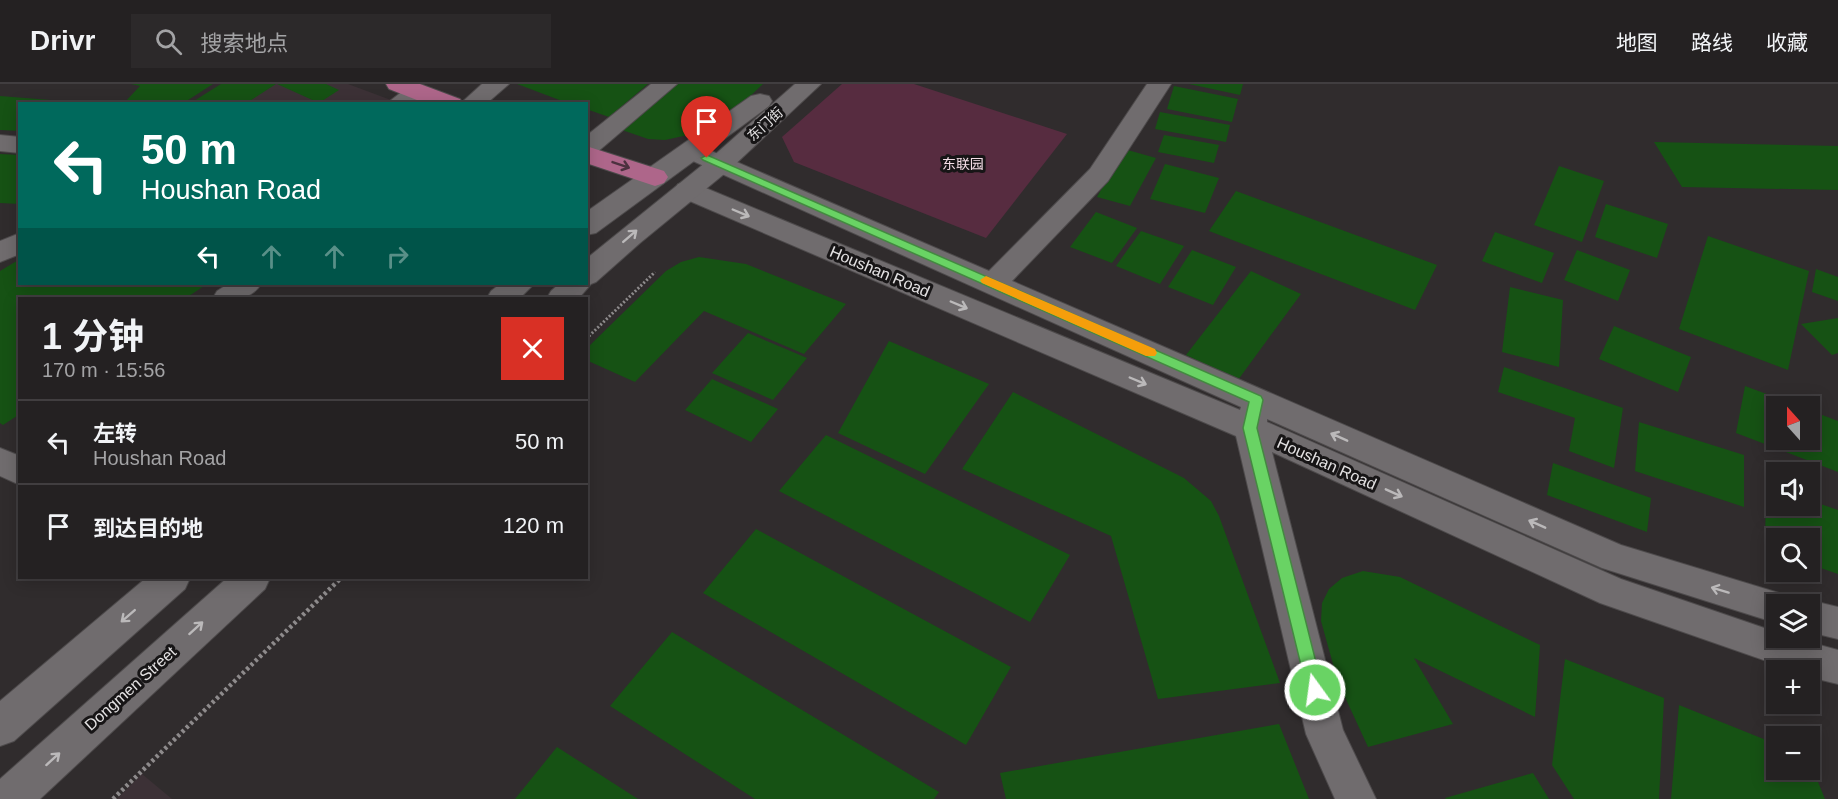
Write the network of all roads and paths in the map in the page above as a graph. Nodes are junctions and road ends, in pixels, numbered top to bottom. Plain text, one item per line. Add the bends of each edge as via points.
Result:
1 (496, 84) edge
2 (665, 84) edge
3 (780, 84) edge
4 (809, 84) edge
5 (1159, 84) edge
6 (404, 93) edge
7 (442, 102) edge
8 (474, 102) edge
9 (0, 143) edge
10 (18, 145) edge
11 (588, 147) edge
12 (693, 152) junction
13 (588, 155) edge
14 (720, 164) junction
15 (655, 177) junction
16 (687, 190) junction
17 (588, 225) edge
18 (18, 243) edge
19 (0, 253) edge
20 (655, 272) dead end
21 (588, 273) edge
22 (994, 284) junction
23 (246, 285) edge
24 (518, 285) edge
25 (576, 285) edge
26 (228, 297) edge
27 (502, 297) edge
28 (562, 297) edge
29 (588, 337) edge
30 (1253, 414) junction
31 (171, 579) edge
32 (251, 579) edge
33 (340, 579) edge
34 (1766, 604) edge
35 (1820, 619) edge
36 (1838, 623) edge
37 (1838, 668) edge
38 (0, 727) edge
39 (9, 799) edge
40 (113, 799) edge
41 (1356, 799) edge

1 - 8 street
2 - 11 street
3 - 12 street
4 - 14 street, 东门街
5 - 22 street via 1099,175
6 - 7 main road
9 - 10 street
12 - 14 street, Houshan Road
12 - 15 street
13 -> 15 main road
14 - 16 street
14 - 22 street, Houshan Road
15 - 16 street
15 - 17 street
21 -> 16 street
16 -> 30 street, Houshan Road
18 - 19 street
20 - 29 path
22 - 30 street, Houshan Road
23 - 26 street
24 - 27 street
25 - 28 street
34 -> 30 street, Houshan Road via 1614,558
30 -> 37 street, Houshan Road via 1612,592
30 - 41 street via 1325,734
31 -> 38 street
39 -> 32 street, Dongmen Street
33 - 40 path
35 - 36 street

